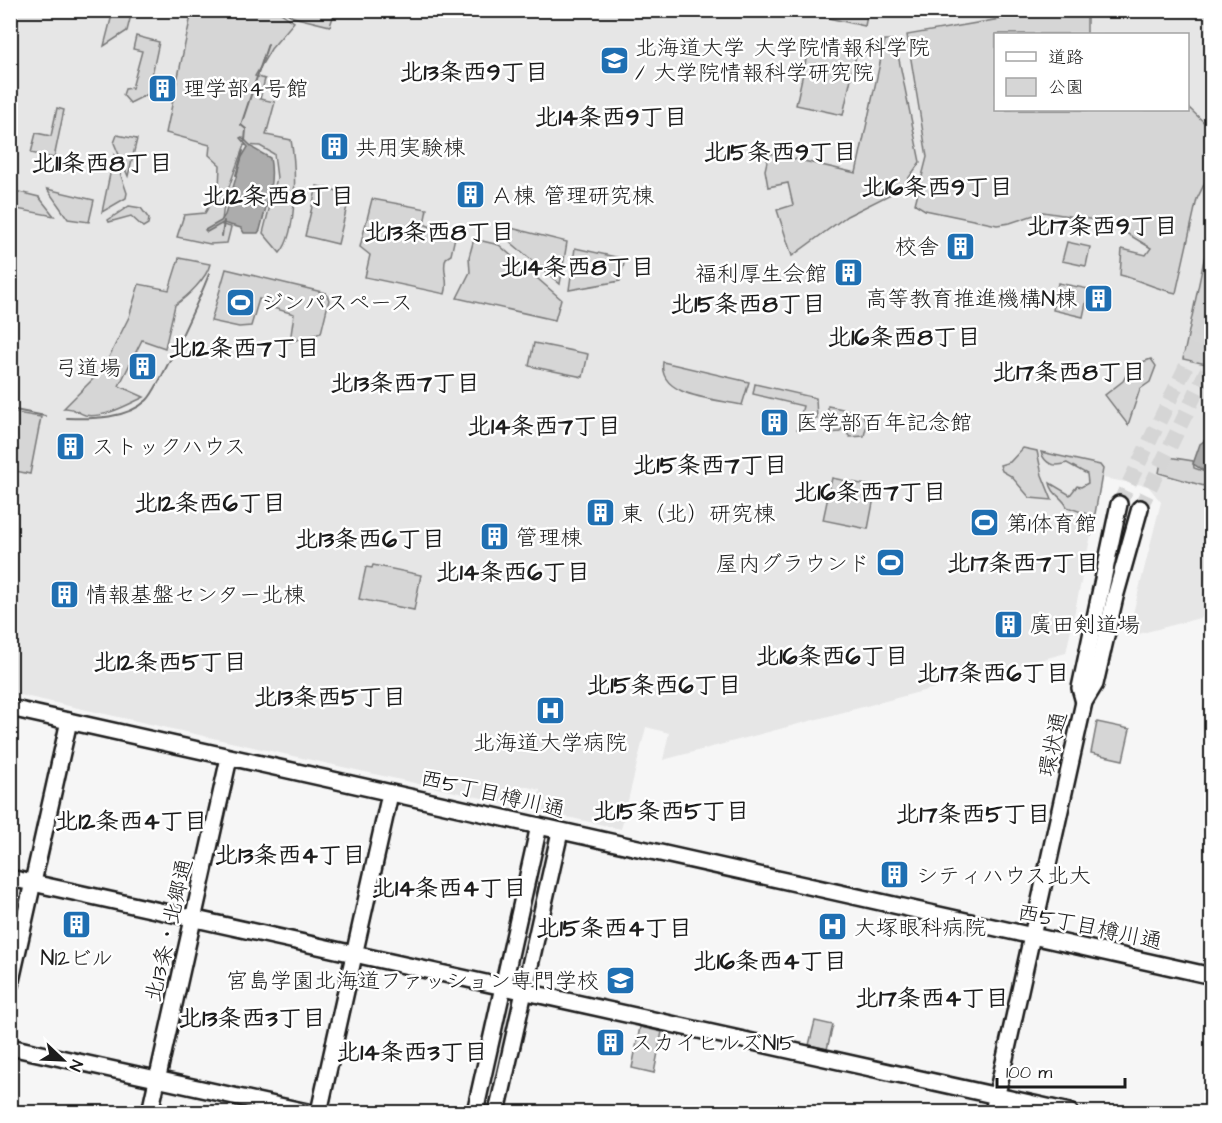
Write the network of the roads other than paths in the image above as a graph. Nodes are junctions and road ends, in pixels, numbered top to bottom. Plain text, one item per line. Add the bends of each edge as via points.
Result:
1 (1119, 504) tunnel mouth
2 (1140, 508) tunnel mouth
3 (1084, 702) junction
4 (10, 708) edge
5 (69, 721) junction
6 (229, 758) junction
7 (390, 794) junction
8 (539, 826) junction
9 (560, 832) junction
10 (10, 878) edge
11 (33, 883) junction
12 (194, 918) junction
13 (1032, 936) junction
14 (354, 954) junction
15 (1212, 976) edge
16 (10, 985) edge
17 (503, 987) junction
18 (525, 992) junction
19 (10, 1047) edge
20 (158, 1079) junction
21 (997, 1096) junction
22 (150, 1113) edge
23 (308, 1113) edge
24 (318, 1113) edge
25 (475, 1113) edge
26 (497, 1113) edge
27 (993, 1113) edge
28 (1070, 1113) edge

1 - 3 street, 環状通 via 1080,688
2 - 3 street, 環状通 via 1114,597 1095,684
3 - 13 street, 環状通
4 - 5 street, 西5丁目樽川通
5 - 6 street, 西5丁目樽川通
5 - 11 street
6 - 7 street, 西5丁目樽川通
6 - 12 street, 北13条・北郷通
7 - 8 street, 西5丁目樽川通
7 - 14 street
8 - 9 street, 西5丁目樽川通
8 - 17 street
9 - 13 street, 西5丁目樽川通
9 - 18 street
10 - 11 street
11 - 12 street
11 - 16 street
12 - 14 street
12 - 20 street, 北13条・北郷通
13 - 15 street, 西5丁目樽川通
13 - 21 street, 環状通
14 - 17 street
14 - 24 street
17 - 18 street
17 - 25 street
18 - 21 street
18 - 26 street
19 - 20 street
20 - 22 street, 北13条・北郷通
20 - 23 street
21 - 27 street, 環状通
21 - 28 street

